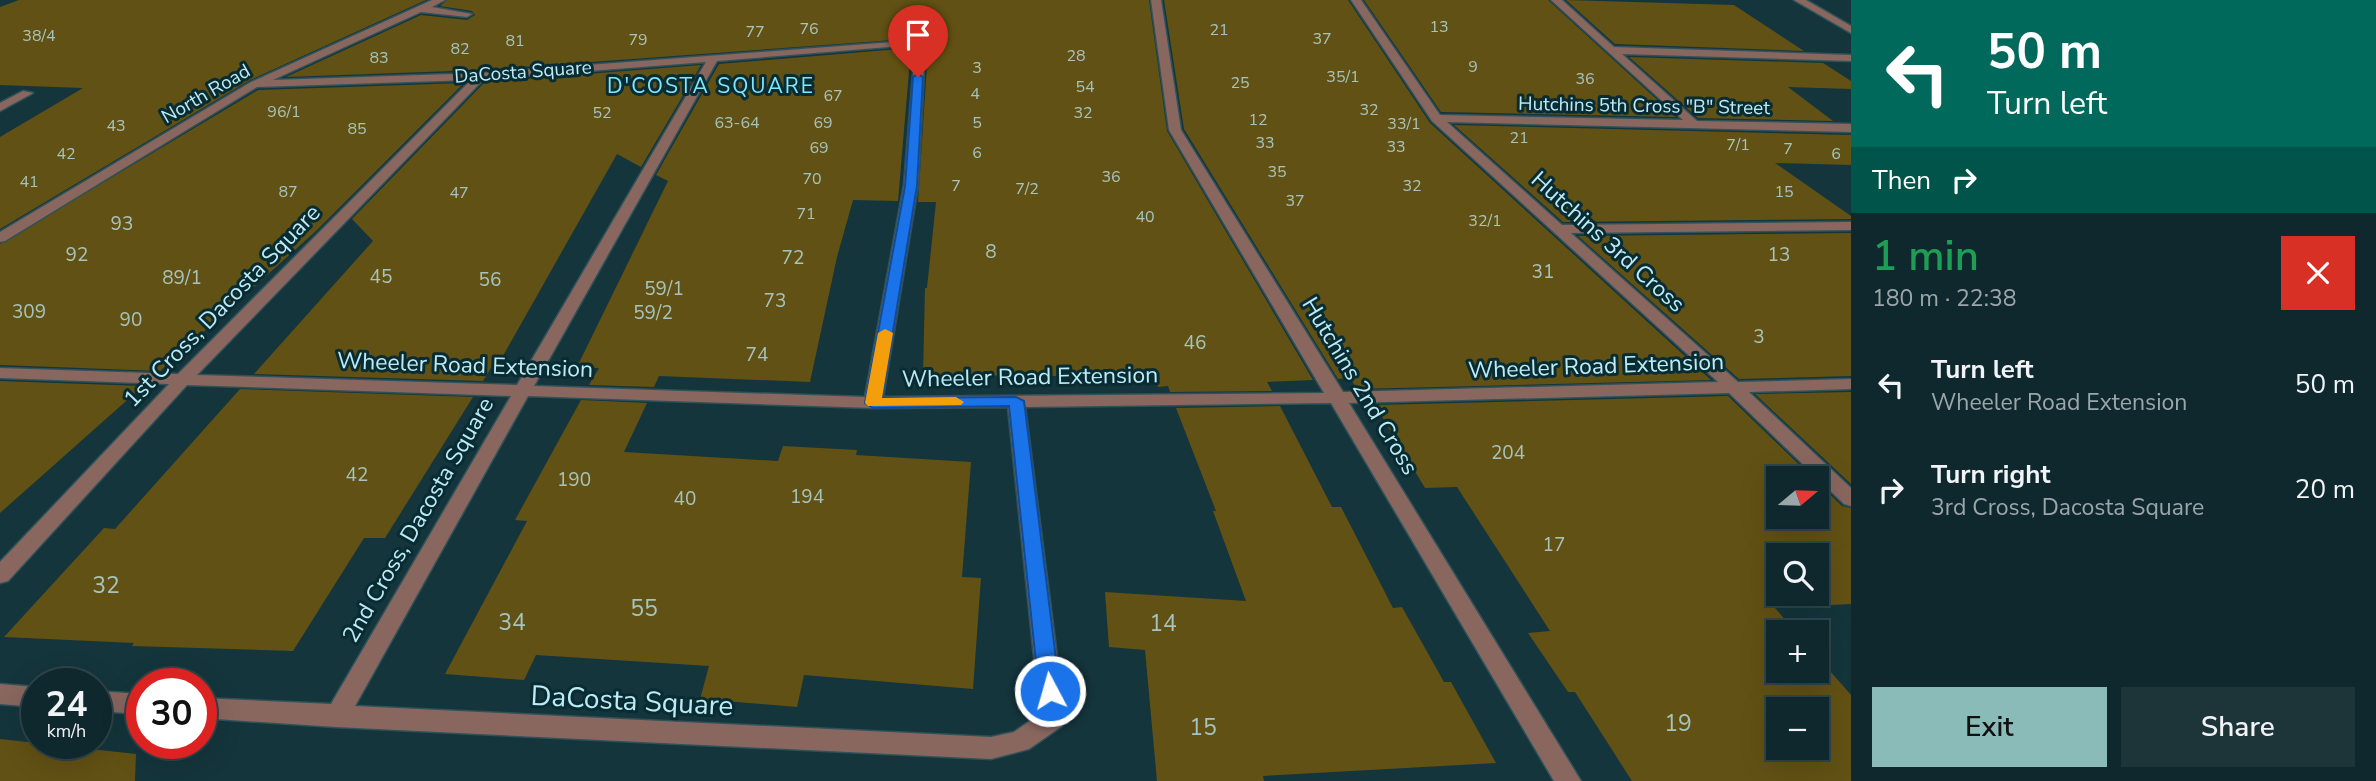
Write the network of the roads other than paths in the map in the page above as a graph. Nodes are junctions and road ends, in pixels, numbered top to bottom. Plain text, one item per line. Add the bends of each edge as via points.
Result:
1 (440, 0) edge
2 (1156, 0) edge
3 (1356, 0) edge
4 (1556, 0) edge
5 (1799, 0) edge
6 (420, 9) junction
7 (467, 14) dead end
8 (1851, 30) edge
9 (1610, 50) junction
10 (713, 58) junction
11 (1851, 58) edge
12 (481, 76) junction
13 (255, 84) junction
14 (27, 93) dead end
15 (0, 108) edge
16 (1436, 118) junction
17 (1694, 124) junction
18 (1851, 128) edge
19 (1851, 226) edge
20 (1556, 229) junction
21 (0, 238) edge
22 (0, 373) edge
23 (184, 378) junction
24 (1851, 384) edge
25 (1732, 386) junction
26 (520, 392) junction
27 (1336, 398) junction
28 (1016, 401) junction
29 (873, 403) junction
30 (1851, 499) edge
31 (0, 575) edge
32 (0, 694) edge
33 (21, 696) edge
34 (217, 709) edge
35 (336, 717) junction
36 (1568, 781) edge

1 - 6 street, North Road
2 - 27 street, Hutchins 2nd Cross via 1175,130
3 - 16 street, Hutchins 3rd Cross
4 - 9 street
5 - 8 street
6 - 7 street
6 - 13 street, North Road
9 - 11 street
9 - 17 street
10 - 12 street, DaCosta Square
10 - 26 street, 2nd Cross, Dacosta Square
10 - 29 street, DaCosta Square via 916,42 920,50 911,186
12 - 13 street, DaCosta Square
12 - 23 street, 1st Cross, Dacosta Square
13 - 21 street, North Road
14 - 15 street
16 - 17 street, Hutchins 5th Cross "B" Street
16 - 20 street, Hutchins 3rd Cross
17 - 18 street, Hutchins 5th Cross "B" Street
19 - 20 street
20 - 25 street, Hutchins 3rd Cross
22 - 23 street, Wheeler Road Extension
23 - 26 street, Wheeler Road Extension
23 - 31 street, 1st Cross, Dacosta Square
24 - 25 street, Wheeler Road Extension
25 - 27 street, Wheeler Road Extension
25 - 30 street, Hutchins 3rd Cross
26 - 29 street, Wheeler Road Extension
26 - 35 street, 2nd Cross, Dacosta Square
27 - 28 street, Wheeler Road Extension
27 - 36 street, Hutchins 2nd Cross
28 - 29 street, Wheeler Road Extension
28 - 35 street, DaCosta Square via 1053,719 1020,741 991,748
32 - 33 street
34 - 35 street, DaCosta Square

